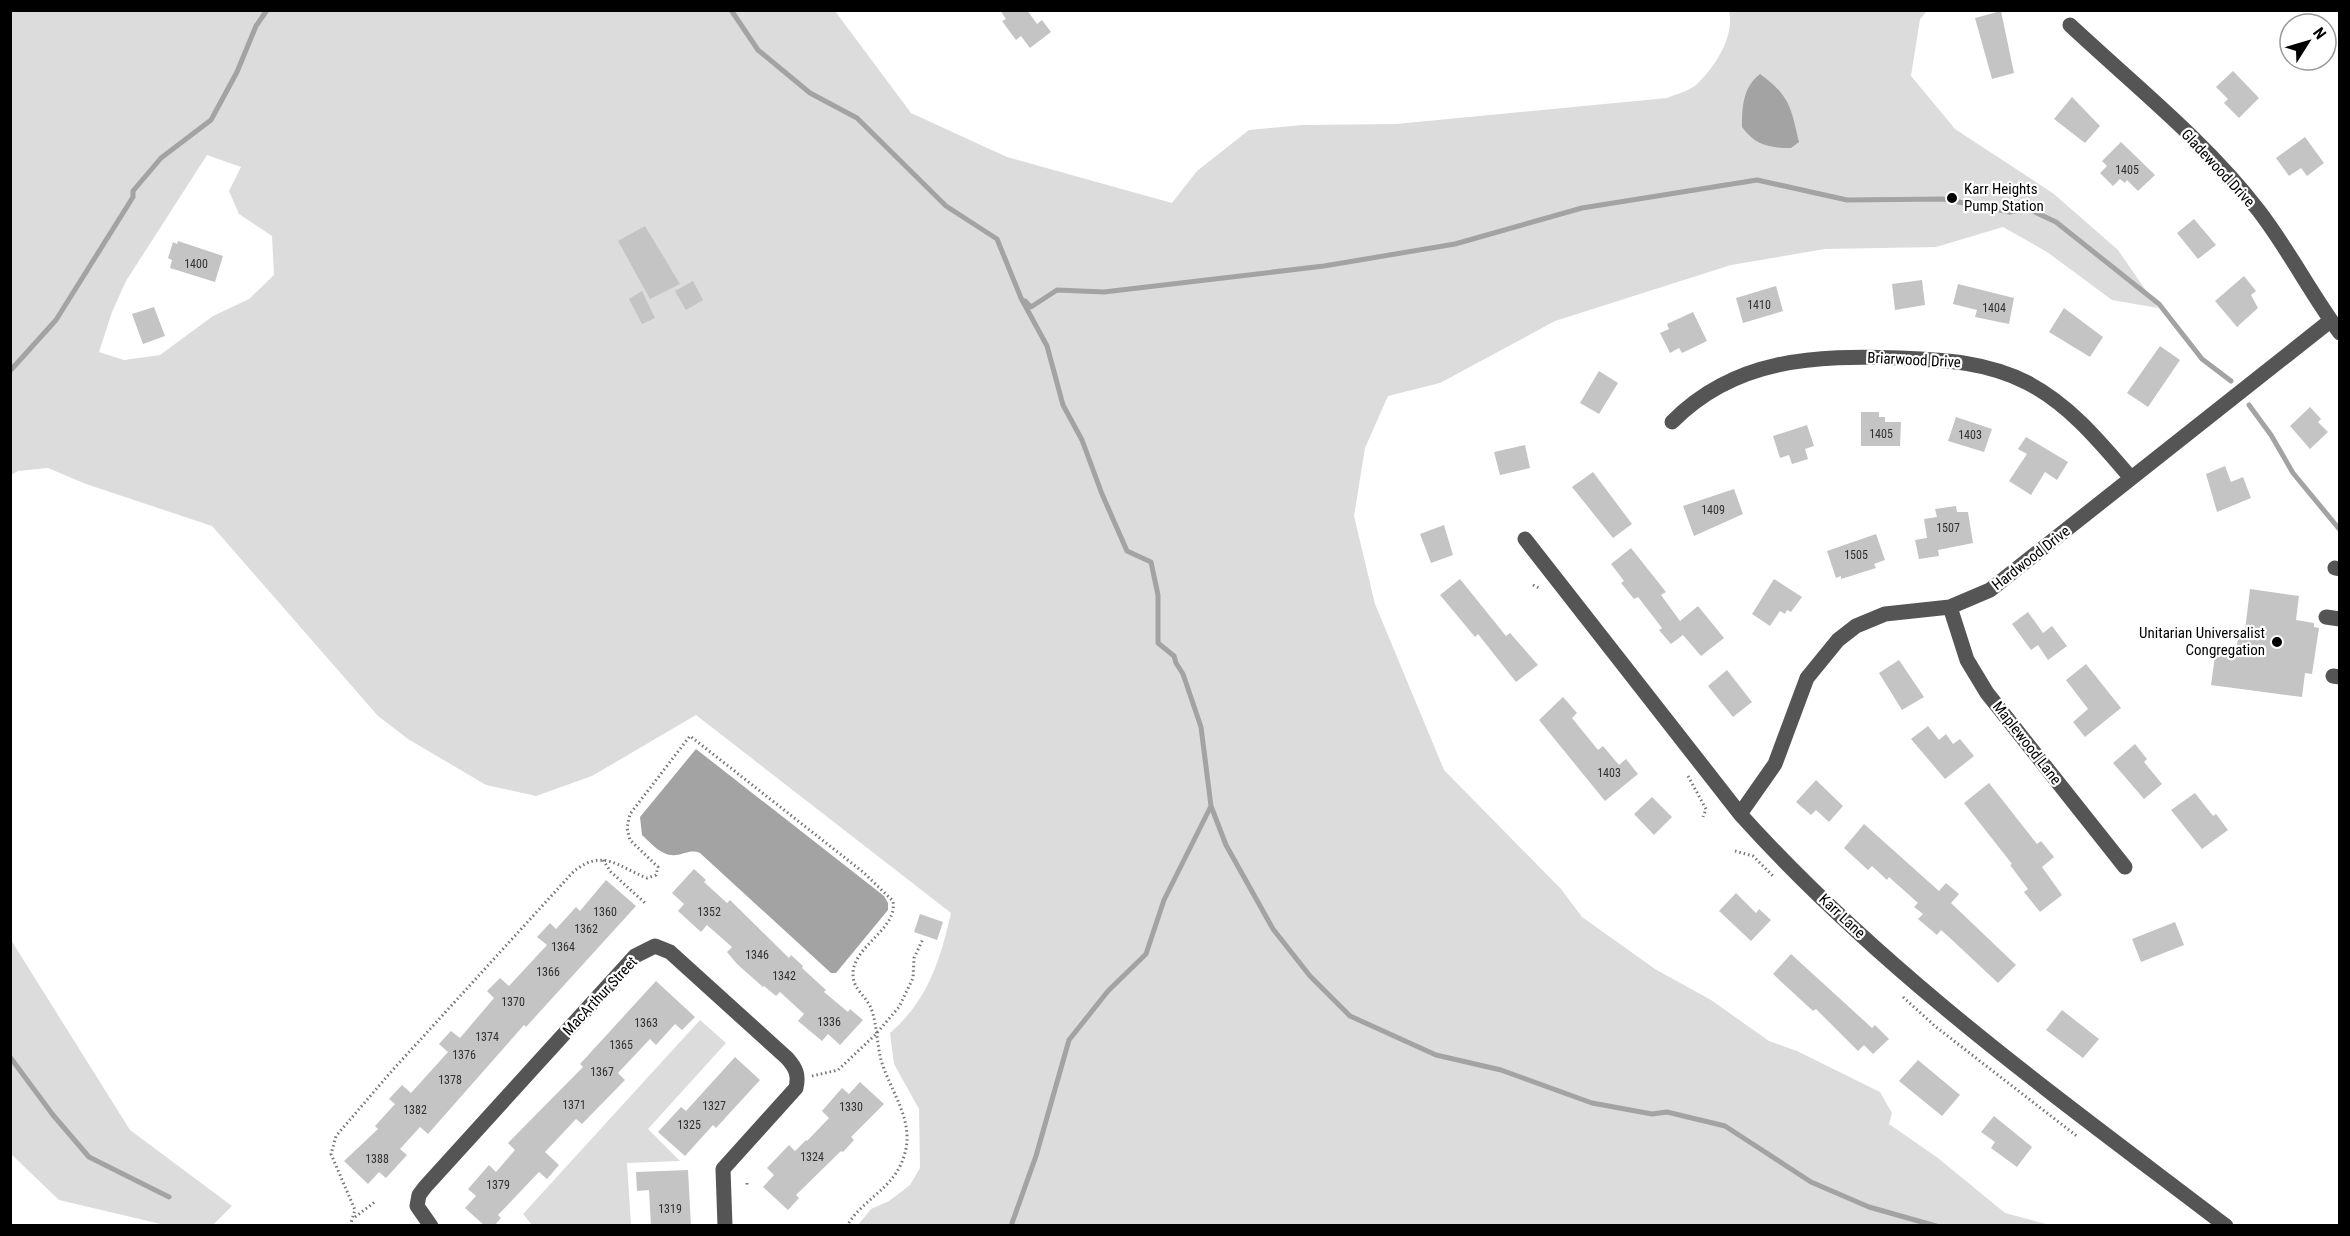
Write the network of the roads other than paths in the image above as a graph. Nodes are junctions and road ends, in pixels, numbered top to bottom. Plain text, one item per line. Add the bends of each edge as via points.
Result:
1 (2070, 25) dead end
2 (2330, 321) junction
3 (2340, 333) edge
4 (1672, 422) dead end
5 (2131, 478) junction
6 (1525, 539) dead end
7 (1950, 607) junction
8 (1740, 814) junction
9 (2125, 867) dead end
10 (431, 1226) edge
11 (725, 1226) edge
12 (2226, 1226) edge

1 - 2 street, Gladewood Drive via 2217,163 2265,219
2 - 3 street, Gladewood Drive
2 - 5 street, Hardwood Drive
4 - 5 street, Briarwood Drive via 1729,382 1783,362 1827,357 1962,361 2012,375 2057,401 2087,427
5 - 7 street, Hardwood Drive via 1990,590
6 - 8 street, Karr Lane
7 - 8 street, Hardwood Drive via 1885,614 1856,626 1838,640 1807,678 1776,764
7 - 9 street, Maplewood Lane via 1967,660 1987,693
8 - 12 street, Karr Lane via 1779,857 1951,1015
10 - 11 street, MacArthur Street via 417,1206 418,1195 425,1186 635,956 650,947 661,946 787,1059 798,1078 796,1088 723,1169

